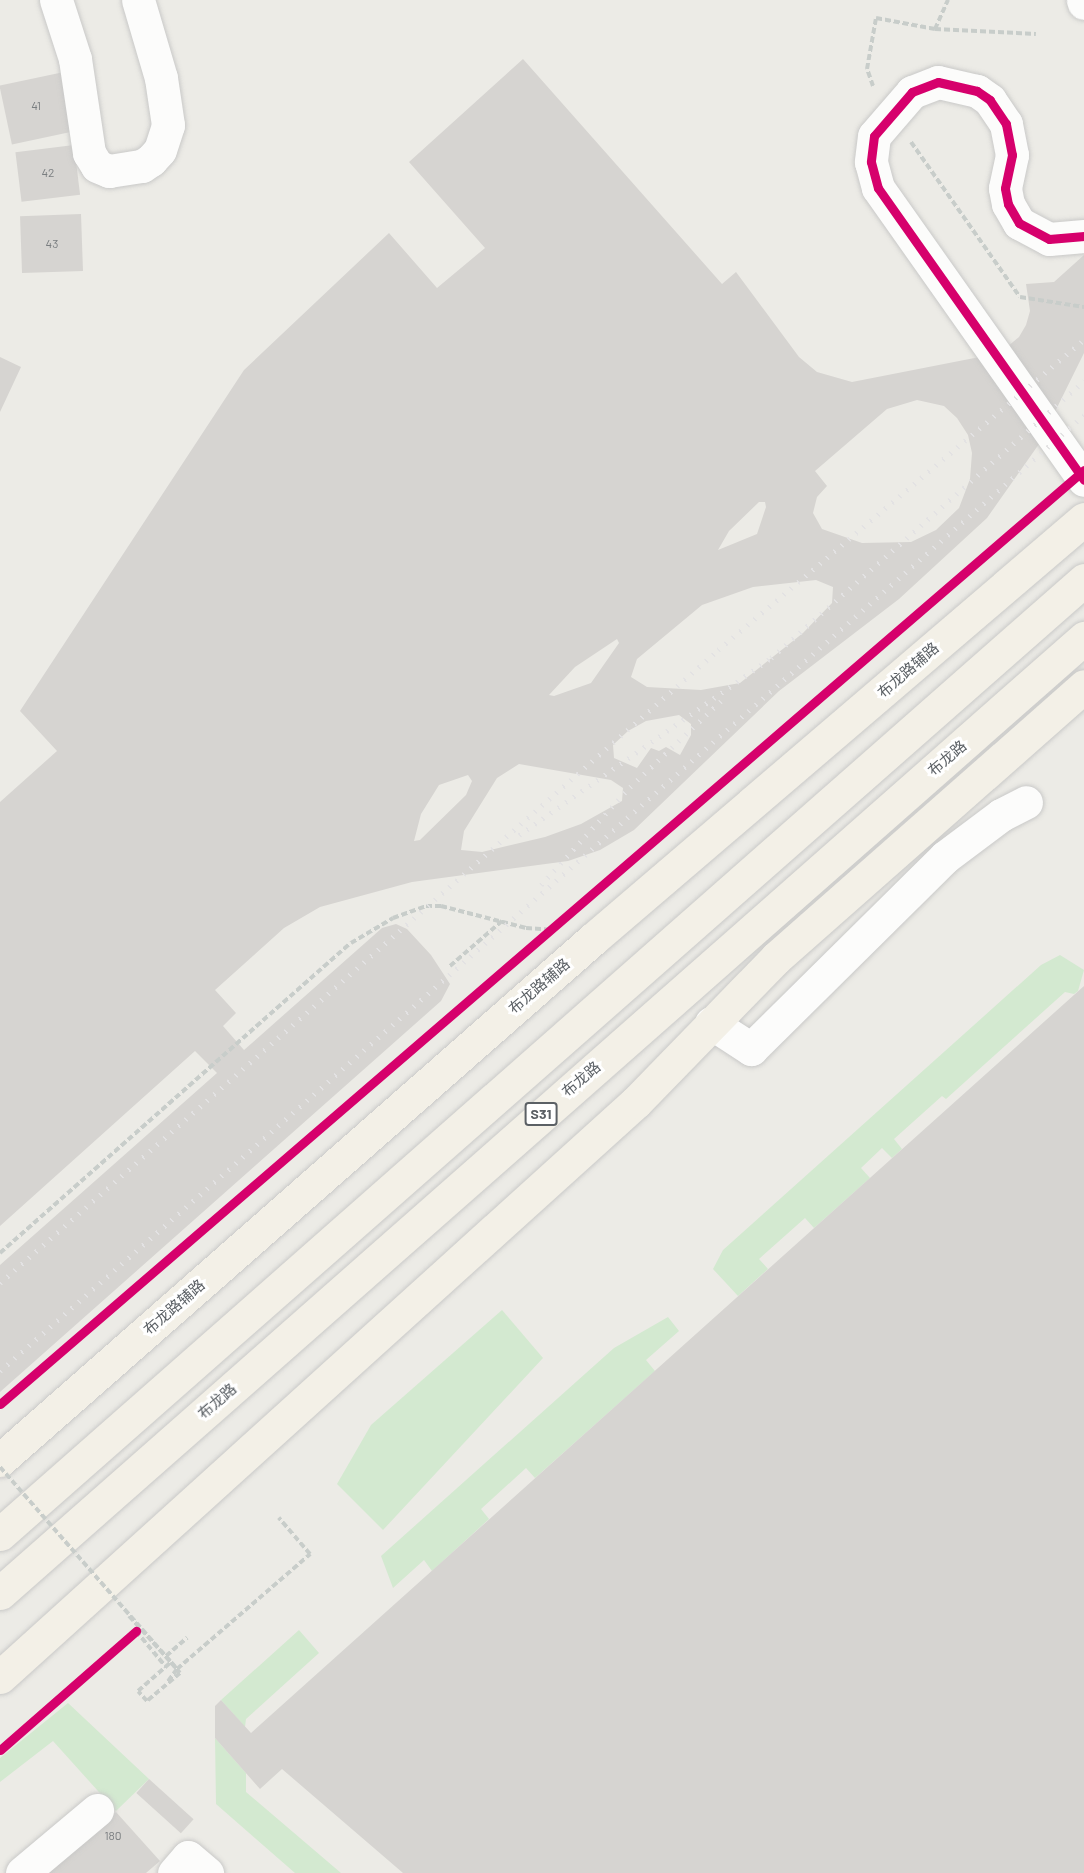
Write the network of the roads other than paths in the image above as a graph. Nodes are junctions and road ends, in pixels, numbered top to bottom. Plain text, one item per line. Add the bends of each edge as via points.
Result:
1 (56, 0) edge
2 (138, 0) edge
3 (1084, 236) edge
4 (1084, 480) edge
5 (1084, 519) edge
6 (1084, 580) edge
7 (1084, 638) edge
8 (1084, 644) edge
9 (1084, 686) edge
10 (1026, 802) dead end
11 (741, 992) junction
12 (711, 1023) junction
13 (0, 1460) edge
14 (0, 1534) edge
15 (0, 1593) edge
16 (0, 1677) edge
17 (97, 1810) dead end
18 (22, 1873) edge

1 - 2 street via 75,58 89,153 97,166 109,171 142,166 151,160 160,150 168,125 161,78
3 - 4 street via 1049,239 1019,223 1008,204 1005,188 1012,156 1006,124 990,100 977,91 938,82 912,92 874,136 871,162 878,188
5 - 13 main road, 布龙路辅路 via 593,939
6 - 14 main road
7 - 15 main road, 布龙路 / S31
8 - 11 main road via 799,896
9 - 11 main road
10 - 12 street via 1001,815 945,857 751,1049
11 - 12 main road
12 - 16 main road via 636,1102
17 - 18 street

